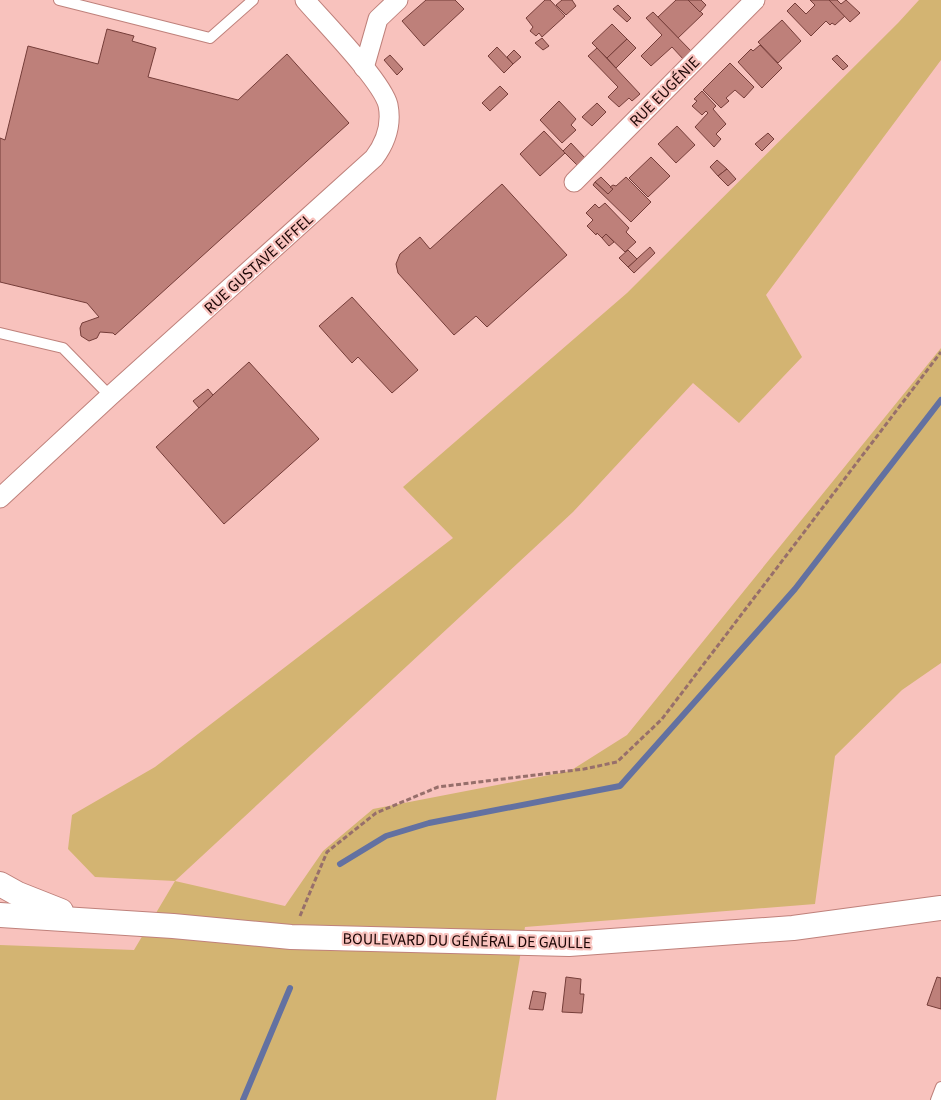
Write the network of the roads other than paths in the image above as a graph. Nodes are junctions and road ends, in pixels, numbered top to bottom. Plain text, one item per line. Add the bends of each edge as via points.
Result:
1 (59, 0) edge
2 (253, 0) edge
3 (305, 0) edge
4 (398, 0) edge
5 (754, 0) edge
6 (364, 68) junction
7 (574, 182) dead end
8 (0, 333) edge
9 (110, 396) junction
10 (0, 498) edge
11 (0, 884) edge
12 (941, 908) edge
13 (0, 915) edge
14 (82, 919) junction
15 (941, 1087) edge
16 (936, 1100) edge

1 - 2 lane via 210,38
3 - 6 street, RUE GUSTAVE EIFFEL
4 - 6 street via 378,19
5 - 7 street, RUE EUGÉNIE
6 - 9 street, RUE GUSTAVE EIFFEL via 388,103 390,123 384,146
8 - 9 lane via 62,348
9 - 10 street, RUE GUSTAVE EIFFEL
11 - 14 street, BOULEVARD DU GÉNÉRAL DE GAULLE
12 - 14 street, BOULEVARD DU GÉNÉRAL DE GAULLE via 793,928 569,944 291,938
13 - 14 street, BOULEVARD DU GÉNÉRAL DE GAULLE
15 - 16 lane

